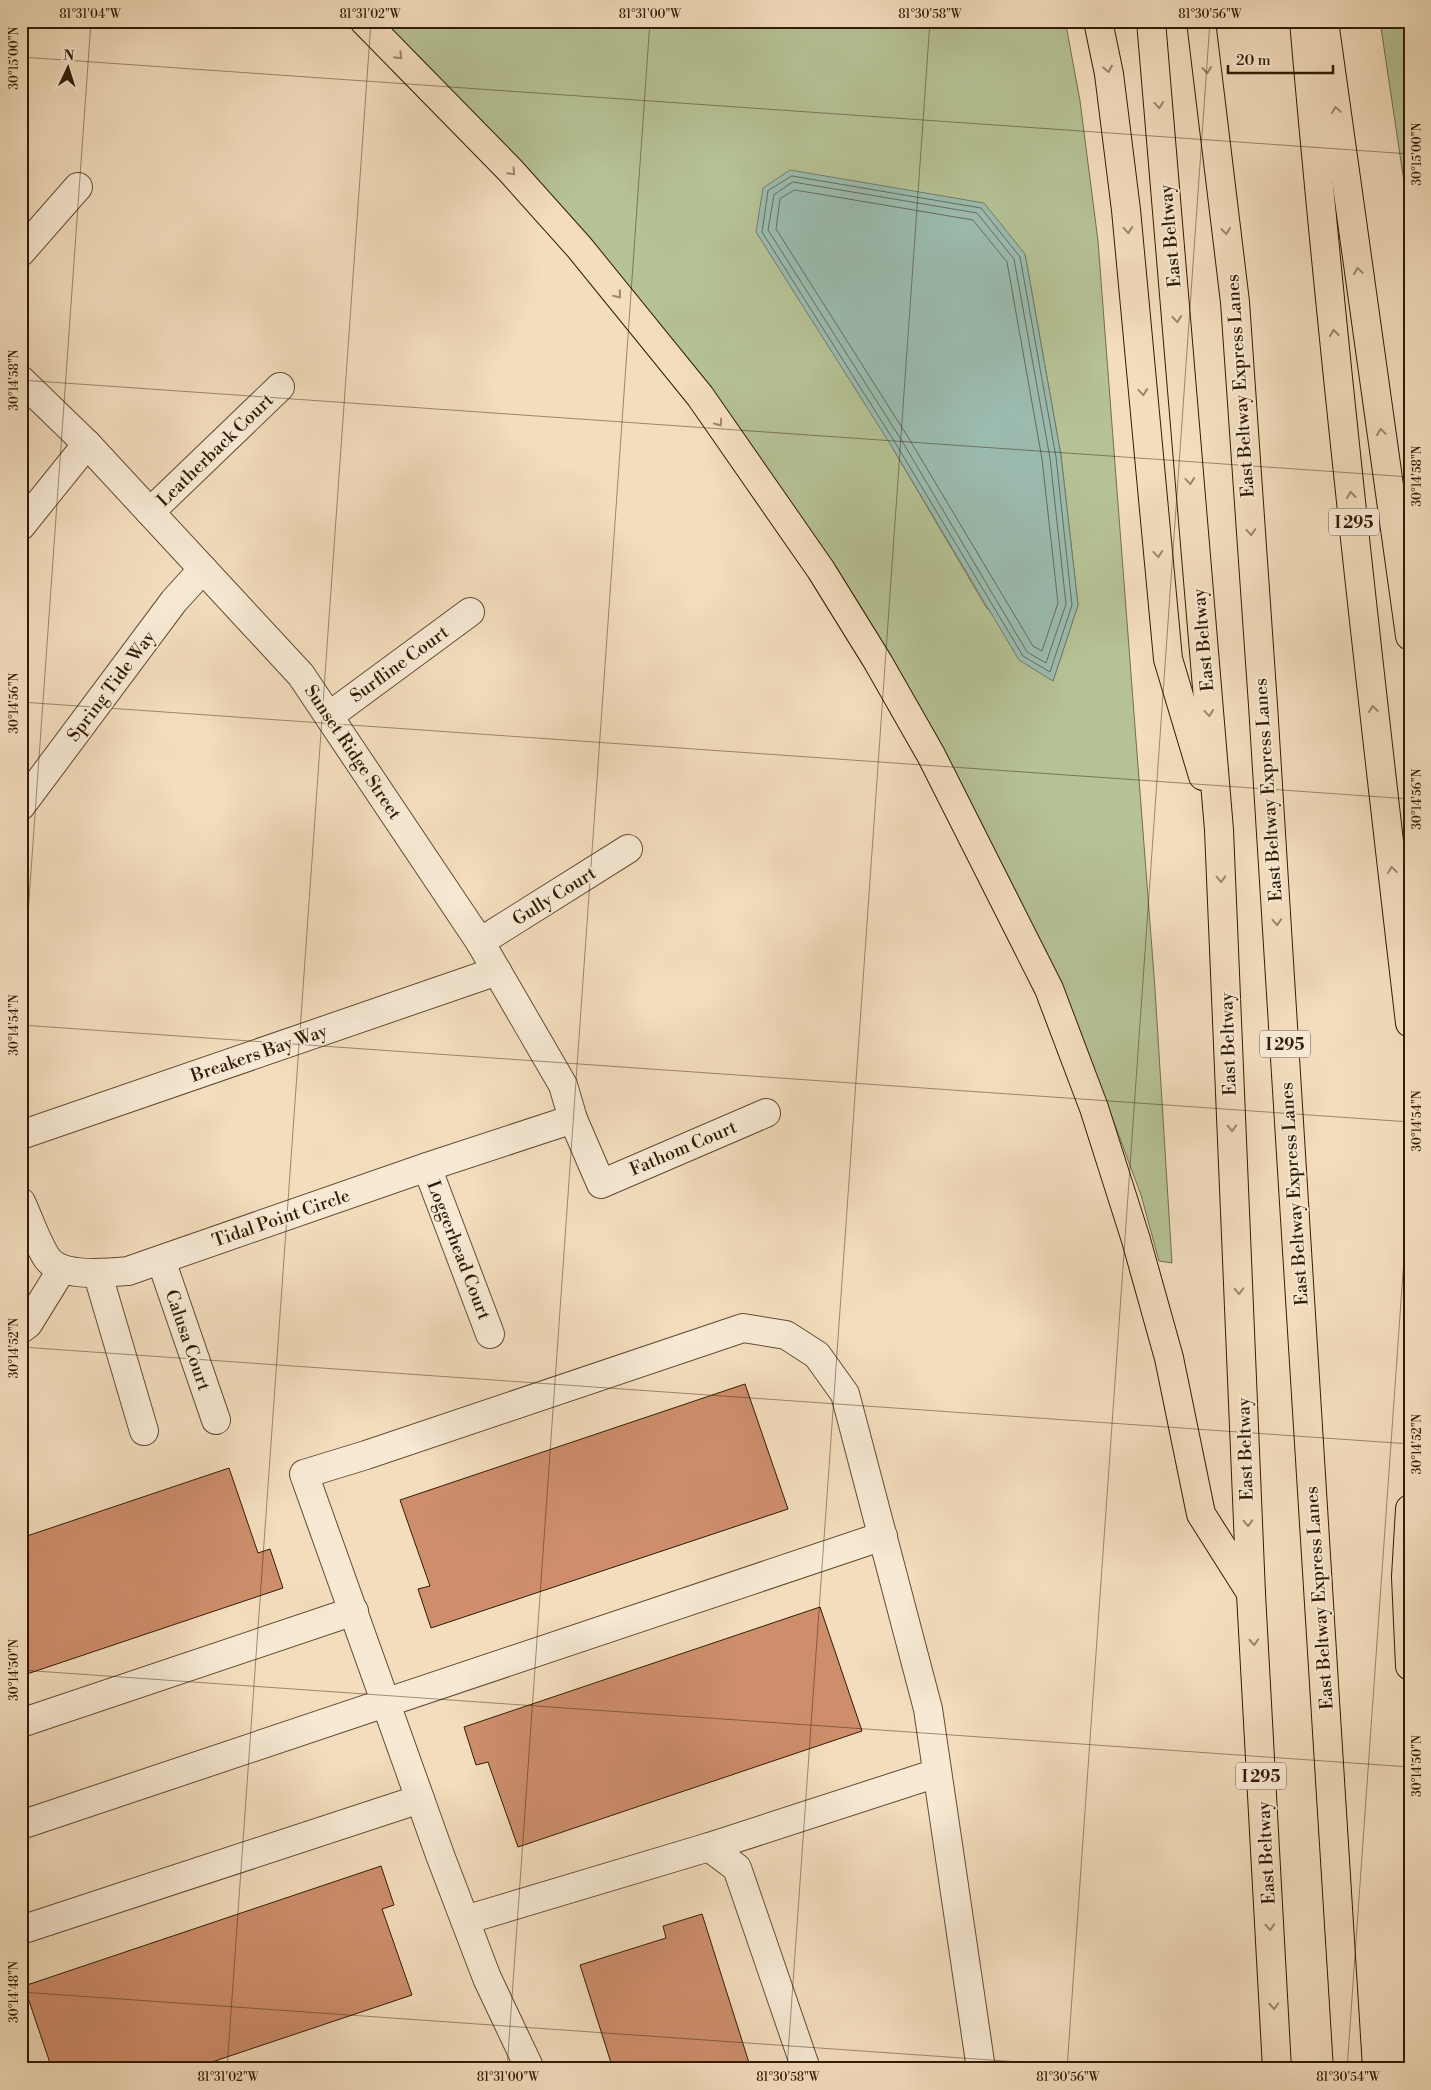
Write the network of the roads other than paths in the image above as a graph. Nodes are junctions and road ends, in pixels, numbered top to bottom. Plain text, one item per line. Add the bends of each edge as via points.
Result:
1 (364, 21) edge
2 (1098, 21) edge
3 (1151, 21) edge
4 (1201, 21) edge
5 (1304, 21) edge
6 (1324, 21) edge
7 (78, 187) dead end
8 (21, 252) edge
9 (21, 380) edge
10 (280, 387) dead end
11 (87, 444) junction
12 (150, 512) junction
13 (21, 526) edge
14 (203, 569) junction
15 (470, 612) dead end
16 (1410, 636) edge
17 (329, 716) junction
18 (21, 806) edge
19 (1219, 830) junction
20 (628, 849) dead end
21 (480, 942) junction
22 (497, 971) junction
23 (1410, 1023) edge
24 (766, 1113) dead end
25 (573, 1119) junction
26 (21, 1135) edge
27 (427, 1167) junction
28 (601, 1184) joint
29 (21, 1202) edge
30 (161, 1260) junction
31 (62, 1268) junction
32 (98, 1274) junction
33 (21, 1329) edge
34 (490, 1334) dead end
35 (216, 1420) dead end
36 (144, 1431) dead end
37 (1410, 1509) edge
38 (883, 1536) junction
39 (1251, 1594) junction
40 (354, 1611) junction
41 (1410, 1666) edge
42 (386, 1703) junction
43 (21, 1723) edge
44 (937, 1773) junction
45 (420, 1798) junction
46 (21, 1825) edge
47 (709, 1847) junction
48 (465, 1920) junction
49 (21, 1930) edge
50 (530, 2069) edge
51 (806, 2069) edge
52 (980, 2069) edge
53 (1277, 2069) edge
54 (1348, 2069) edge

1 -> 39 highway via 511,171 579,247 700,396 821,570 931,755 1049,989 1094,1108 1136,1240 1168,1358 1201,1514
2 -> 19 highway via 1109,74 1126,210 1168,659
3 -> 19 highway, East Beltway / I 295
4 -> 54 highway, East Beltway Express Lanes / I 295 via 1235,302
23 -> 5 highway, I 295 via 1371,689 1317,176
16 -> 6 highway, I 295
7 - 8 street
9 - 11 street, Sunset Ridge Street
10 - 12 street, Leatherback Court
11 - 12 street, Sunset Ridge Street
11 - 13 street
12 - 14 street, Sunset Ridge Street
14 - 17 street, Sunset Ridge Street via 301,675
14 - 18 street, Spring Tide Way via 174,601
15 - 17 street, Surfline Court
17 - 21 street, Sunset Ridge Street
19 -> 39 highway, East Beltway / I 295
20 - 21 street, Gully Court
21 - 22 street, Sunset Ridge Street
22 - 25 street, Sunset Ridge Street via 563,1085
22 - 26 street, Breakers Bay Way
24 - 28 street, Fathom Court
25 - 27 street, Tidal Point Circle
25 - 28 street, Sunset Ridge Street
27 - 30 street, Tidal Point Circle
27 - 34 street, Loggerhead Court
29 - 31 street via 48,1259
30 - 32 street, Tidal Point Circle via 128,1271
30 - 35 street, Calusa Court
31 - 32 street, Tidal Point Circle
31 - 33 street via 28,1324
32 - 36 street
37 - 41 highway via 1406,1577
38 - 40 street via 845,1394 809,1350 786,1336 743,1328 304,1474
38 - 42 street
38 - 44 street via 928,1709
39 -> 53 highway, East Beltway / I 295
40 - 42 street
40 - 43 street
42 - 45 street
42 - 46 street
44 - 47 street
44 - 52 street
45 - 48 street
45 - 49 street
47 - 48 street
47 - 51 street via 737,1868
48 - 50 street via 487,1978

